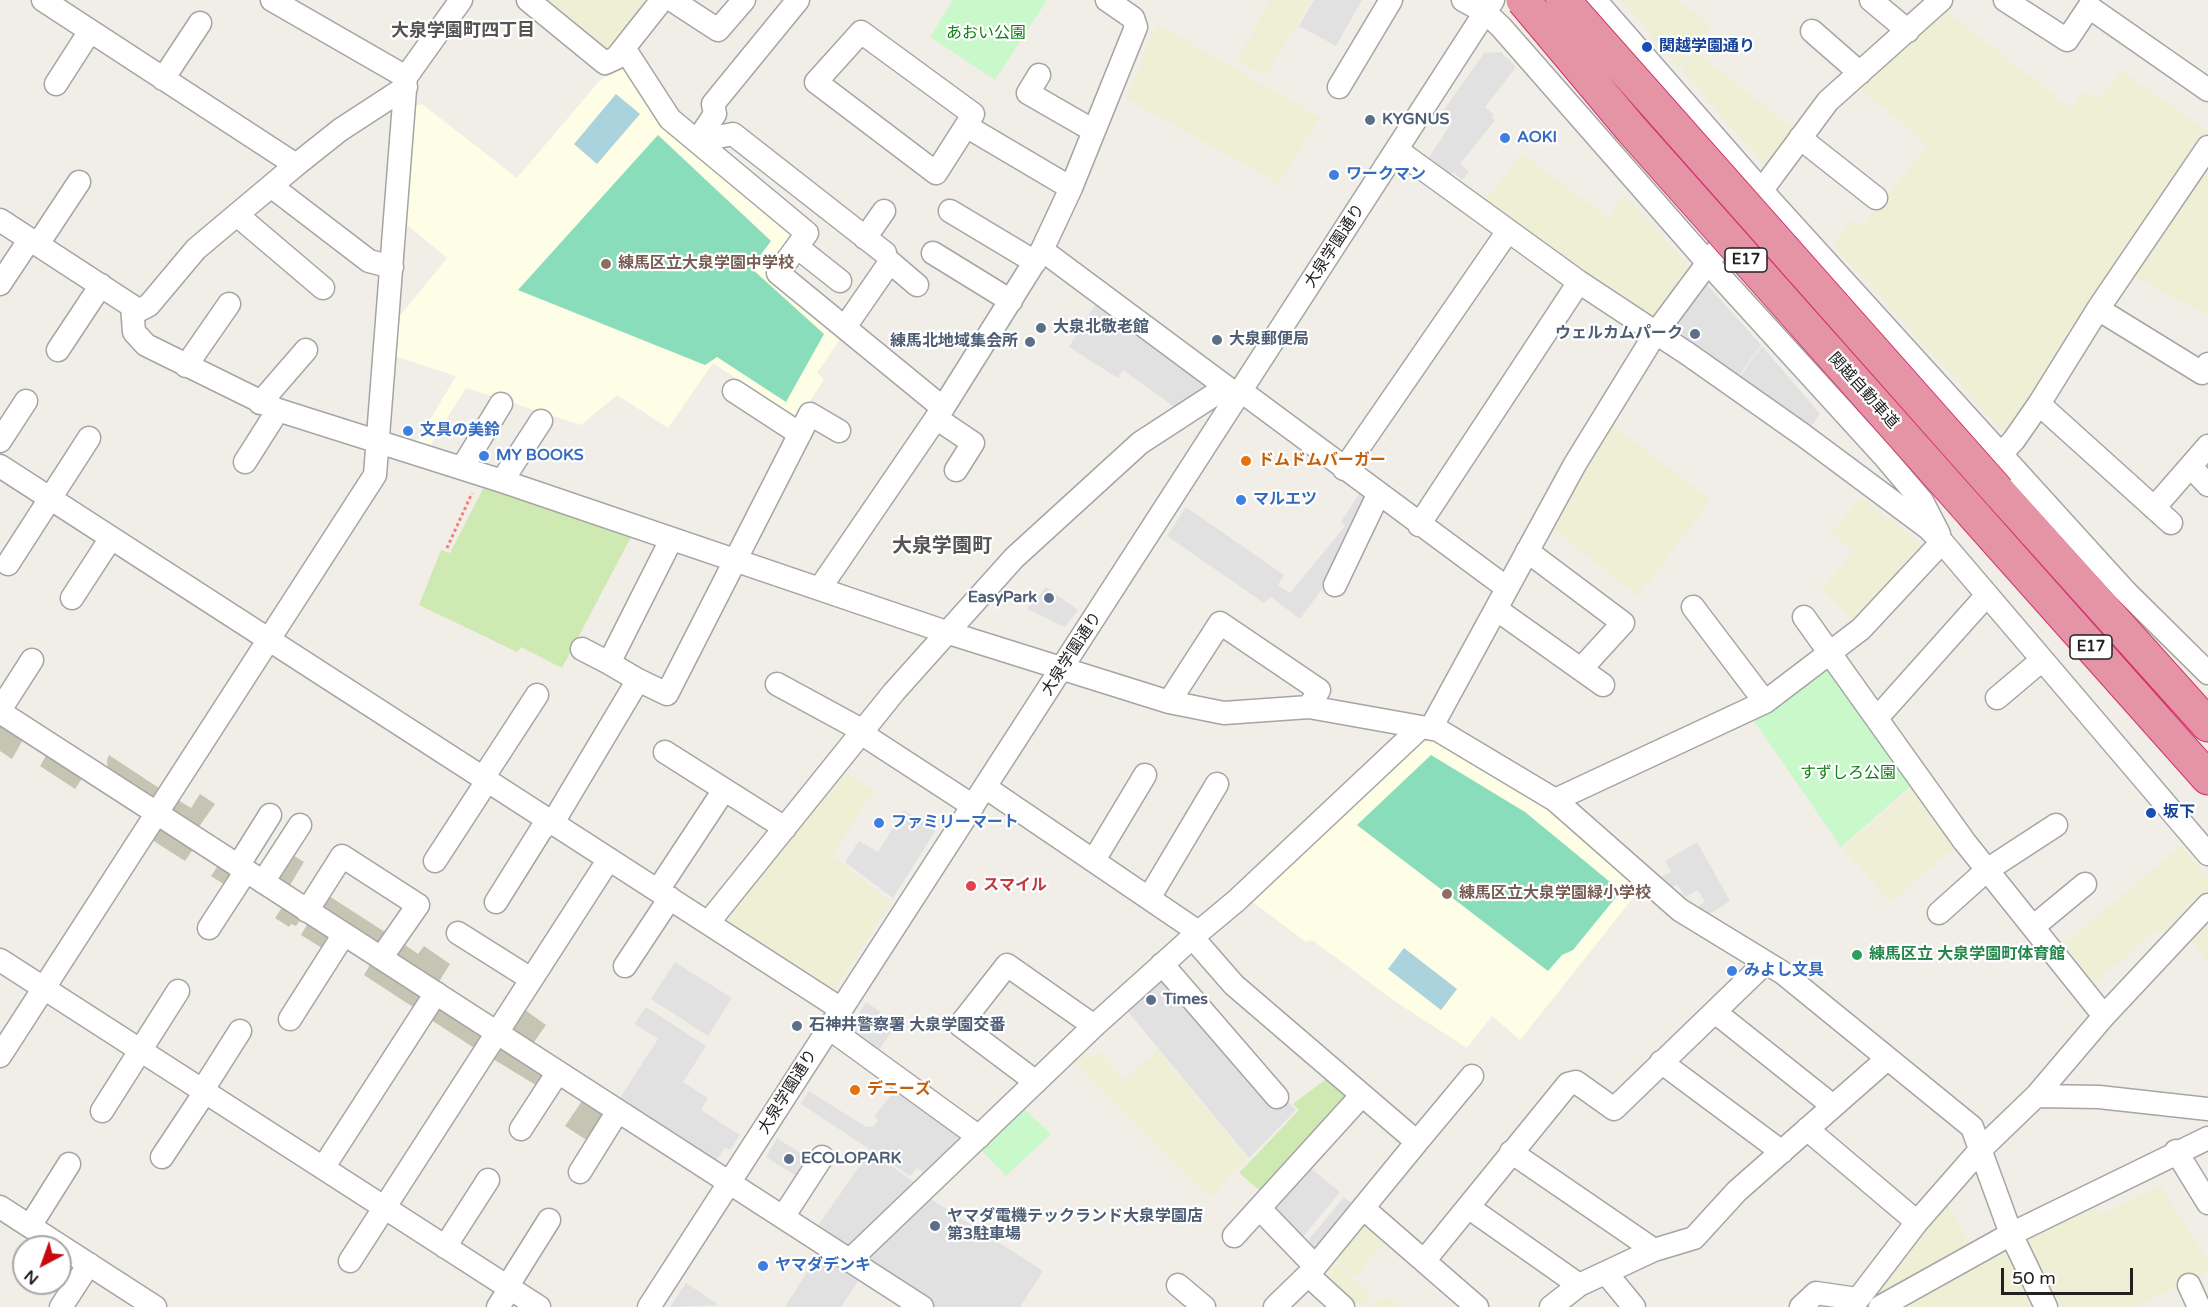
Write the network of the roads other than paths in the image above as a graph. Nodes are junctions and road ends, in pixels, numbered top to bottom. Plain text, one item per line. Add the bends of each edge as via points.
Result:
1 (43, 0) edge
2 (272, 0) edge
3 (461, 0) edge
4 (528, 0) edge
5 (662, 0) edge
6 (672, 0) edge
7 (744, 0) edge
8 (798, 0) edge
9 (1107, 0) edge
10 (1391, 0) edge
11 (1463, 0) edge
12 (1523, 0) edge
13 (1563, 0) edge
14 (1595, 0) edge
15 (1871, 0) edge
16 (1941, 0) edge
17 (2005, 0) edge
18 (1487, 4) edge
19 (200, 23) dead end
20 (90, 31) junction
21 (1812, 31) dead end
22 (1908, 31) junction
23 (624, 48) junction
24 (1860, 73) junction
25 (1039, 75) dead end
26 (163, 79) junction
27 (406, 82) junction
28 (56, 84) dead end
29 (1339, 87) dead end
30 (2208, 90) edge
31 (966, 126) junction
32 (1094, 131) junction
33 (1800, 138) junction
34 (697, 141) junction
35 (2208, 147) edge
36 (1398, 150) junction
37 (297, 165) junction
38 (79, 182) dead end
39 (272, 186) junction
40 (1071, 188) junction
41 (1761, 190) junction
42 (1876, 198) dead end
43 (884, 211) dead end
44 (950, 212) dead end
45 (237, 215) junction
46 (0, 220) edge
47 (1508, 231) junction
48 (865, 238) junction
49 (34, 241) junction
50 (796, 247) junction
51 (885, 253) dead end
52 (933, 253) dead end
53 (1038, 256) junction
54 (1708, 263) junction
55 (392, 267) junction
56 (840, 281) dead end
57 (1579, 282) junction
58 (0, 284) edge
59 (101, 285) junction
60 (917, 285) dead end
61 (323, 288) dead end
62 (1011, 301) junction
63 (229, 304) dead end
64 (2098, 309) junction
65 (134, 313) junction
66 (845, 327) junction
67 (1655, 334) junction
68 (58, 350) dead end
69 (306, 350) dead end
70 (2208, 364) edge
71 (186, 366) junction
72 (734, 391) dead end
73 (1235, 391) junction
74 (26, 401) dead end
75 (501, 404) dead end
76 (2039, 404) junction
77 (269, 406) junction
78 (940, 413) junction
79 (541, 421) dead end
80 (839, 431) dead end
81 (800, 434) junction
82 (89, 438) dead end
83 (0, 441) edge
84 (378, 442) junction
85 (2208, 446) edge
86 (2001, 454) junction
87 (1883, 455) junction
88 (245, 462) dead end
89 (0, 466) edge
90 (2191, 466) junction
91 (956, 470) dead end
92 (1344, 470) junction
93 (482, 475) junction
94 (1861, 478) junction
95 (2208, 485) edge
96 (1378, 495) junction
97 (50, 499) junction
98 (2154, 508) junction
99 (2171, 523) dead end
100 (1419, 525) junction
101 (1938, 533) junction
102 (111, 538) junction
103 (671, 540) junction
104 (1527, 551) junction
105 (735, 560) junction
106 (8, 564) dead end
107 (1335, 585) dead end
108 (820, 588) junction
109 (1507, 588) junction
110 (1987, 595) junction
111 (72, 598) dead end
112 (1693, 607) dead end
113 (1497, 609) junction
114 (1804, 617) dead end
115 (949, 633) junction
116 (268, 640) junction
117 (582, 649) dead end
118 (1829, 654) junction
119 (32, 660) dead end
120 (2042, 660) junction
121 (609, 663) junction
122 (1063, 667) junction
123 (1581, 669) junction
124 (2208, 673) edge
125 (638, 680) junction
126 (777, 684) dead end
127 (1603, 685) dead end
128 (537, 695) dead end
129 (1997, 698) dead end
130 (1169, 702) junction
131 (1765, 702) junction
132 (1309, 707) junction
133 (0, 711) edge
134 (1877, 717) junction
135 (2208, 725) edge
136 (1425, 728) junction
137 (861, 732) junction
138 (665, 752) dead end
139 (1145, 775) dead end
140 (2208, 778) edge
141 (485, 779) junction
142 (1217, 784) dead end
143 (985, 787) junction
144 (724, 790) junction
145 (1555, 800) junction
146 (973, 806) junction
147 (156, 813) junction
148 (270, 815) dead end
149 (549, 821) junction
150 (300, 825) dead end
151 (2055, 825) dead end
152 (785, 828) junction
153 (2208, 854) edge
154 (609, 859) junction
155 (1094, 860) junction
156 (435, 861) dead end
157 (1987, 870) junction
158 (249, 873) junction
159 (2085, 884) dead end
160 (664, 894) junction
161 (1149, 898) junction
162 (496, 902) dead end
163 (2208, 905) edge
164 (307, 911) junction
165 (1939, 913) dead end
166 (708, 923) junction
167 (2032, 927) junction
168 (209, 928) dead end
169 (458, 933) dead end
170 (344, 934) junction
171 (1194, 936) junction
172 (381, 958) junction
173 (0, 960) edge
174 (1765, 963) junction
175 (1162, 964) junction
176 (625, 966) dead end
177 (531, 979) junction
178 (44, 988) junction
179 (178, 991) dead end
180 (436, 993) junction
181 (842, 1009) junction
182 (1715, 1012) junction
183 (2104, 1016) junction
184 (290, 1019) dead end
185 (1094, 1026) junction
186 (829, 1028) junction
187 (240, 1030) dead end
188 (496, 1032) junction
189 (141, 1050) junction
190 (0, 1056) edge
191 (1887, 1059) junction
192 (1661, 1062) junction
193 (558, 1072) junction
194 (1472, 1076) dead end
195 (1036, 1082) junction
196 (203, 1091) junction
197 (1362, 1095) junction
198 (2036, 1096) junction
199 (1277, 1097) dead end
200 (1833, 1106) junction
201 (2208, 1109) edge
202 (102, 1111) dead end
203 (618, 1111) junction
204 (521, 1129) dead end
205 (1807, 1130) junction
206 (980, 1137) junction
207 (2208, 1138) edge
208 (1417, 1142) junction
209 (1980, 1150) junction
210 (2176, 1151) junction
211 (1511, 1152) junction
212 (1782, 1152) junction
213 (162, 1157) dead end
214 (822, 1157) dead end
215 (69, 1164) dead end
216 (323, 1168) junction
217 (580, 1172) dead end
218 (488, 1180) dead end
219 (730, 1183) junction
220 (2208, 1203) edge
221 (0, 1207) edge
222 (384, 1207) junction
223 (1468, 1207) junction
224 (1364, 1208) junction
225 (1261, 1210) junction
226 (783, 1217) junction
227 (549, 1220) dead end
228 (1917, 1222) junction
229 (30, 1226) junction
230 (2011, 1234) junction
231 (1234, 1236) dead end
232 (445, 1247) junction
233 (1654, 1250) junction
234 (850, 1260) junction
235 (350, 1261) dead end
236 (1424, 1261) junction
237 (89, 1264) junction
238 (1311, 1271) junction
239 (1605, 1273) junction
240 (1178, 1285) dead end
241 (2189, 1285) dead end
242 (1579, 1286) junction
243 (505, 1294) edge
244 (1854, 1303) edge
245 (61, 1307) edge
246 (156, 1307) edge
247 (539, 1307) edge
248 (649, 1307) edge
249 (922, 1307) edge
250 (1204, 1307) edge
251 (1275, 1307) edge
252 (1343, 1307) edge
253 (1477, 1307) edge
254 (1551, 1307) edge
255 (1634, 1307) edge
256 (1802, 1307) edge
257 (1880, 1307) edge
258 (2046, 1307) edge
259 (2199, 1307) edge

1 - 20 street
2 - 27 street
3 - 27 street
4 - 23 street via 605,63
5 - 23 street
6 - 7 street via 718,30
8 - 34 street via 713,104 715,114
9 - 32 street via 1133,18 1136,27
10 - 29 street via 1346,58
11 - 18 street
12 - 140 highway, 関越自動車道 / E17, bridge via 1647,147
13 - 135 highway, 関越自動車道 / E17, bridge
14 - 41 street
15 - 22 street
16 - 22 street
17 - 30 street via 2067,40 2090,7
18 - 36 street, 大泉学園通り
18 - 54 street
19 - 26 street
20 - 26 street
20 - 28 street
21 - 24 street
22 - 24 street
23 - 34 street via 670,119
24 - 33 street via 1828,100
25 - 32 street via 1028,93
26 - 37 street
27 - 37 street
27 - 55 street
31 - 31 street via 936,173 816,82 861,32 973,114
31 - 40 street
32 - 40 street
33 - 41 street
33 - 42 street
34 - 48 street via 733,134
34 - 50 street via 807,233
35 - 64 street
36 - 47 street
36 - 73 street, 大泉学園通り
37 - 39 street
38 - 49 street
39 - 45 street
39 - 55 street via 369,261
40 - 53 street
41 - 54 street
41 - 86 street
43 - 48 street
44 - 53 street
45 - 61 street
45 - 65 street via 196,249 149,305
46 - 49 street
47 - 57 street
47 - 92 street
48 - 51 street
49 - 58 street
49 - 59 street
50 - 56 street
50 - 66 street via 777,273
52 - 62 street
53 - 62 street
53 - 73 street
54 - 67 street
54 - 87 street
55 - 84 street
57 - 67 street
57 - 100 street
59 - 65 street via 132,306
59 - 68 street
60 - 66 street via 890,262
62 - 78 street
63 - 71 street
64 - 70 street via 2202,373
64 - 76 street
65 - 71 street via 138,339
66 - 78 street
67 - 94 street
67 - 104 street
69 - 77 street
71 - 77 street
72 - 81 street
73 - 92 street
73 - 115 street via 1140,443 1014,558
73 - 122 street, 大泉学園通り
74 - 83 street
75 - 93 street
76 - 86 street
76 - 98 street
77 - 84 street
77 - 88 street
78 - 91 street via 973,443
78 - 108 street
79 - 93 street
80 - 81 street via 810,414
81 - 105 street
82 - 97 street
84 - 93 street
84 - 116 street via 375,475
85 - 90 street
86 - 101 street via 1941,514
86 - 124 street via 2125,591
87 - 94 street
87 - 101 street via 1922,501
89 - 97 street
90 - 95 street
90 - 98 street
92 - 96 street
93 - 103 street
94 - 101 street
96 - 100 street
96 - 107 street
97 - 102 street
97 - 106 street
98 - 99 street
100 - 109 street
101 - 110 street
101 - 118 street via 1861,630
102 - 111 street
102 - 116 street
103 - 105 street
103 - 121 street
104 - 109 street
104 - 123 street via 1623,622
105 - 108 street
105 - 125 street via 667,694
108 - 115 street
109 - 113 street
110 - 120 street
110 - 134 street
112 - 131 street
113 - 123 street
113 - 136 street
114 - 118 street
115 - 122 street
115 - 137 street
116 - 141 street
116 - 147 street
117 - 121 street
118 - 131 street
118 - 134 street
119 - 133 street
120 - 129 street
120 - 153 street
121 - 125 street
122 - 130 street
122 - 143 street, 大泉学園通り
123 - 127 street
125 - 149 street via 558,814
126 - 137 street
128 - 141 street
130 - 132 street via 1224,713
130 - 132 street via 1220,623 1319,690
131 - 145 street
132 - 136 street
133 - 147 street
134 - 157 street
136 - 145 street via 1502,766
136 - 171 street
137 - 146 street
137 - 152 street
138 - 144 street
139 - 155 street
141 - 149 street
141 - 156 street
142 - 161 street
143 - 146 street, 大泉学園通り
143 - 155 street
144 - 152 street
144 - 160 street
145 - 174 street via 1680,910
146 - 181 street, 大泉学園通り
147 - 158 street
147 - 178 street
148 - 158 street
149 - 154 street
149 - 162 street
150 - 158 street
151 - 157 street
152 - 166 street
154 - 160 street
154 - 177 street
155 - 161 street
157 - 165 street
157 - 167 street
158 - 164 street
158 - 168 street
159 - 167 street
160 - 166 street
160 - 176 street
161 - 171 street via 1191,927
163 - 183 street
164 - 170 street
164 - 172 street via 342,856 418,905
166 - 181 street
167 - 183 street
169 - 177 street
170 - 172 street
170 - 184 street
171 - 175 street
171 - 197 street via 1234,985
172 - 180 street
173 - 178 street
174 - 182 street
174 - 191 street
175 - 185 street
175 - 199 street
177 - 188 street
178 - 189 street
178 - 190 street
179 - 189 street
180 - 188 street
180 - 216 street
181 - 186 street, 大泉学園通り
182 - 192 street
182 - 200 street
183 - 198 street
185 - 195 street
185 - 195 street via 1007,965 960,1025
186 - 206 street
186 - 219 street, 大泉学園通り
187 - 196 street
188 - 193 street
188 - 222 street
189 - 196 street
189 - 202 street
191 - 200 street
191 - 209 street via 1972,1128
192 - 211 street via 1614,1109 1576,1082 1568,1084
192 - 212 street
193 - 203 street
193 - 204 street
194 - 208 street
195 - 206 street
196 - 213 street
196 - 216 street
197 - 208 street
197 - 225 street
198 - 201 street via 2098,1097
198 - 209 street
200 - 205 street
203 - 217 street
203 - 219 street
205 - 212 street
205 - 228 street
206 - 234 street
207 - 210 street
208 - 224 street
209 - 228 street
209 - 230 street
210 - 220 street
210 - 230 street
211 - 223 street
211 - 233 street
212 - 233 street via 1737,1191 1694,1238
214 - 226 street
215 - 229 street
216 - 222 street
218 - 232 street
219 - 226 street
219 - 248 street, 大泉学園通り
221 - 229 street
222 - 232 street
222 - 235 street
223 - 236 street
223 - 242 street
224 - 236 street
224 - 238 street
225 - 231 street
225 - 238 street
226 - 234 street
227 - 243 street
228 - 244 street
229 - 237 street
230 - 257 street
230 - 258 street
232 - 243 street
233 - 239 street
234 - 249 street
236 - 253 street
237 - 245 street
237 - 246 street
238 - 251 street
238 - 252 street
239 - 242 street
239 - 255 street
240 - 250 street
241 - 259 street
242 - 254 street
243 - 247 street
244 - 256 street via 1815,1293

